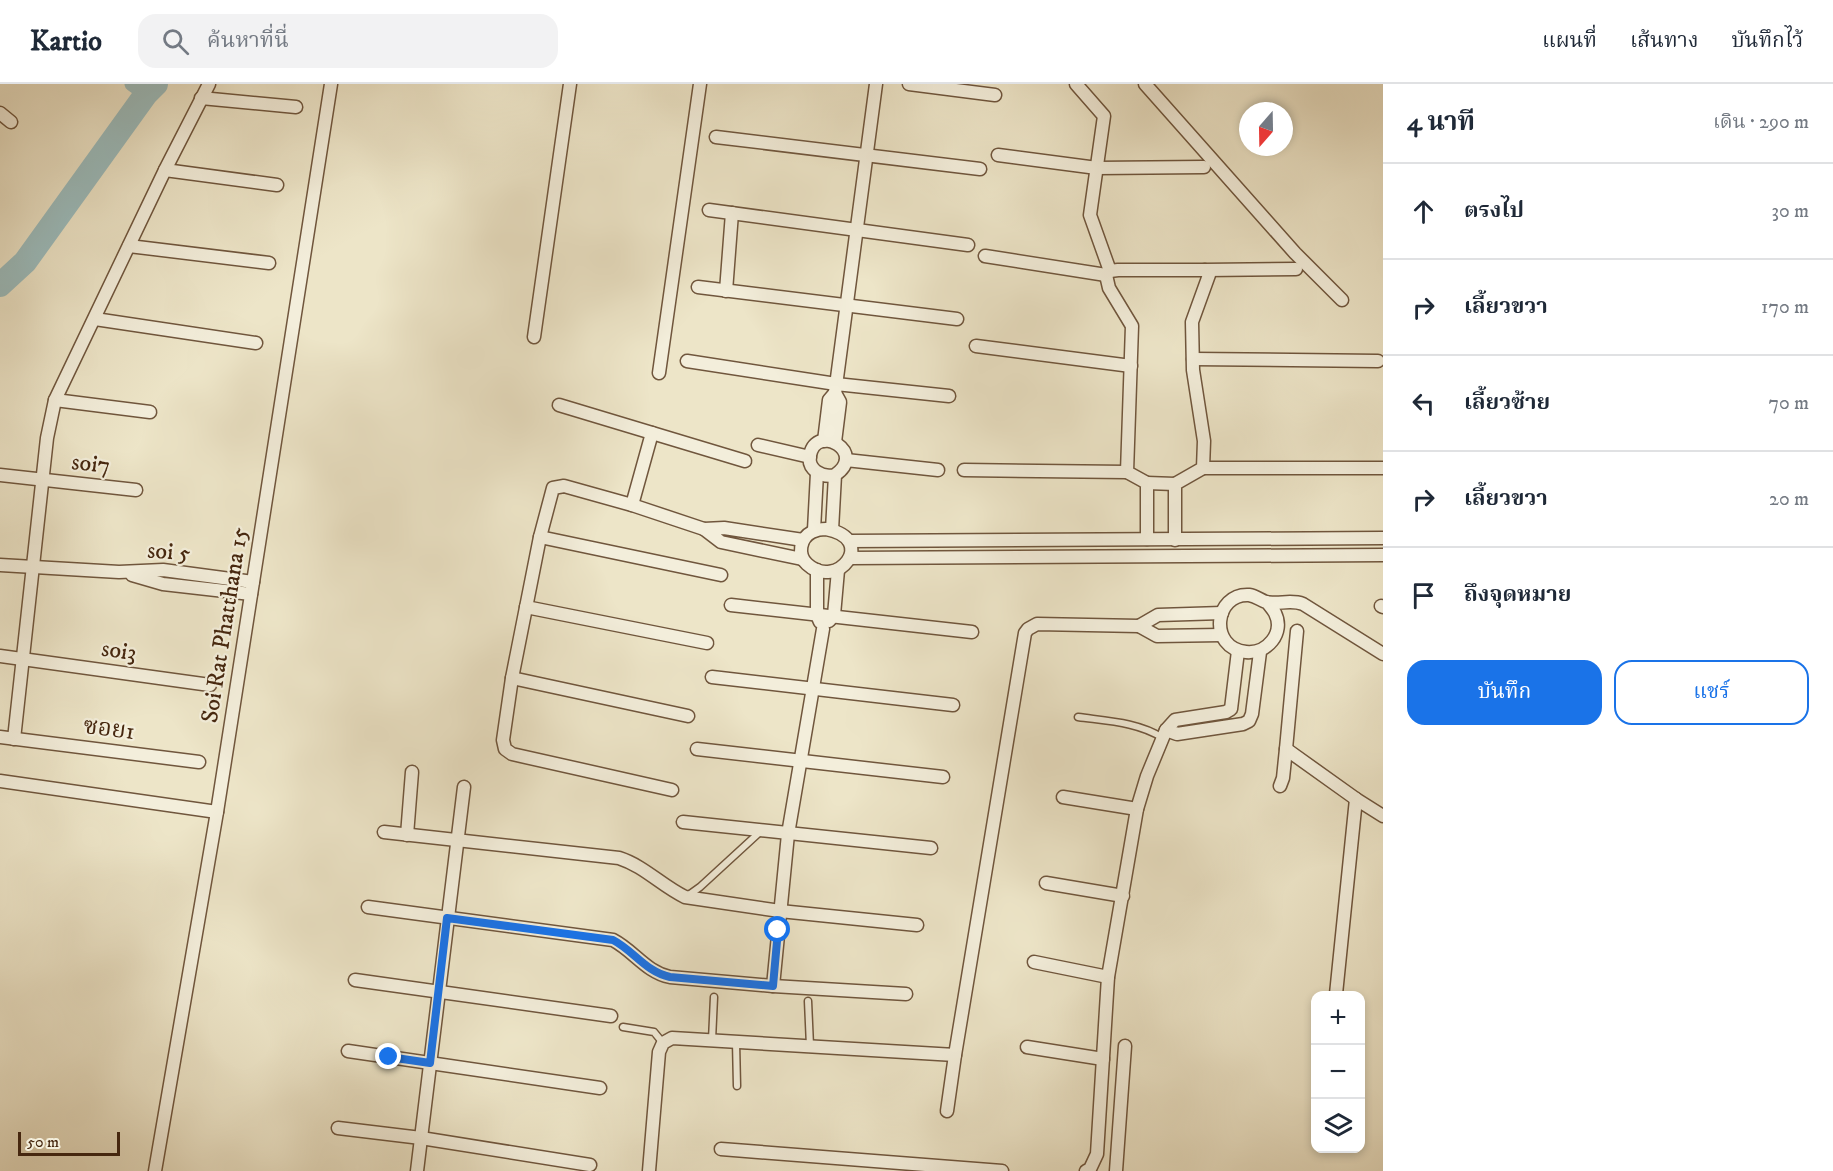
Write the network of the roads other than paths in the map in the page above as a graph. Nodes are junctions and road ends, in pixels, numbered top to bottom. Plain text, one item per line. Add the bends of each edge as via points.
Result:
1 (209, 84) edge
2 (331, 84) edge
3 (570, 84) edge
4 (700, 84) edge
5 (876, 84) edge
6 (909, 84) edge
7 (1076, 84) edge
8 (1145, 84) edge
9 (995, 95) dead end
10 (201, 98) junction
11 (296, 107) dead end
12 (0, 113) edge
13 (11, 122) dead end
14 (716, 137) dead end
15 (867, 155) junction
16 (998, 155) dead end
17 (1204, 167) dead end
18 (1097, 168) junction
19 (980, 169) dead end
20 (165, 170) junction
21 (277, 185) dead end
22 (709, 210) dead end
23 (732, 213) junction
24 (857, 230) junction
25 (968, 245) dead end
26 (129, 246) junction
27 (985, 256) dead end
28 (269, 263) dead end
29 (1296, 269) dead end
30 (1205, 270) junction
31 (1108, 273) junction
32 (698, 287) dead end
33 (726, 291) junction
34 (1342, 300) dead end
35 (847, 305) junction
36 (95, 319) junction
37 (957, 319) dead end
38 (534, 337) dead end
39 (256, 343) dead end
40 (976, 346) dead end
41 (1192, 358) junction
42 (687, 361) dead end
43 (1378, 361) dead end
44 (1131, 366) junction
45 (659, 373) dead end
46 (836, 388) junction
47 (949, 396) dead end
48 (55, 400) junction
49 (559, 405) dead end
50 (150, 412) dead end
51 (652, 433) junction
52 (830, 441) junction
53 (758, 445) dead end
54 (810, 457) junction
55 (846, 460) junction
56 (745, 461) dead end
57 (1203, 468) junction
58 (1383, 468) edge
59 (938, 470) dead end
60 (963, 470) dead end
61 (1127, 472) junction
62 (817, 473) junction
63 (0, 475) edge
64 (835, 475) junction
65 (42, 480) junction
66 (1147, 483) junction
67 (1175, 484) junction
68 (136, 490) dead end
69 (632, 505) junction
70 (704, 530) junction
71 (814, 530) junction
72 (832, 530) junction
73 (540, 537) junction
74 (1383, 538) edge
75 (1151, 539) junction
76 (803, 540) junction
77 (1175, 540) junction
78 (849, 541) junction
79 (1383, 555) edge
80 (1155, 556) junction
81 (850, 558) junction
82 (802, 559) junction
83 (0, 565) edge
84 (33, 568) junction
85 (817, 570) junction
86 (838, 570) junction
87 (721, 575) dead end
88 (252, 588) junction
89 (1266, 602) junction
90 (731, 604) dead end
91 (526, 607) junction
92 (1222, 613) junction
93 (817, 615) junction
94 (834, 615) junction
95 (1139, 626) junction
96 (823, 628) junction
97 (1297, 631) dead end
98 (972, 632) dead end
99 (1221, 635) junction
100 (707, 643) dead end
101 (1238, 651) junction
102 (1260, 652) junction
103 (1383, 654) edge
104 (0, 656) edge
105 (22, 659) junction
106 (712, 677) dead end
107 (512, 678) junction
108 (210, 685) dead end
109 (813, 689) junction
110 (953, 705) dead end
111 (688, 716) dead end
112 (1078, 717) dead end
113 (1164, 734) junction
114 (0, 737) edge
115 (14, 739) junction
116 (698, 749) dead end
117 (1286, 749) junction
118 (802, 760) junction
119 (199, 762) dead end
120 (412, 772) dead end
121 (943, 777) dead end
122 (0, 781) edge
123 (1280, 786) dead end
124 (464, 787) dead end
125 (672, 790) dead end
126 (1063, 797) dead end
127 (1356, 799) junction
128 (1137, 809) junction
129 (217, 812) junction
130 (1383, 816) edge
131 (683, 822) dead end
132 (761, 831) junction
133 (384, 832) dead end
134 (788, 834) junction
135 (407, 835) junction
136 (456, 840) junction
137 (931, 848) dead end
138 (1046, 883) dead end
139 (1123, 896) junction
140 (685, 897) junction
141 (368, 907) dead end
142 (780, 911) junction
143 (447, 918) junction
144 (917, 925) dead end
145 (1034, 962) dead end
146 (1108, 977) junction
147 (355, 980) dead end
148 (773, 986) junction
149 (1335, 991) edge
150 (438, 992) junction
151 (906, 994) dead end
152 (714, 997) dead end
153 (808, 1001) dead end
154 (611, 1016) dead end
155 (623, 1027) dead end
156 (712, 1040) junction
157 (735, 1042) junction
158 (663, 1043) junction
159 (810, 1046) junction
160 (1125, 1046) dead end
161 (1027, 1047) dead end
162 (348, 1051) dead end
163 (955, 1055) junction
164 (1103, 1059) junction
165 (430, 1063) junction
166 (737, 1086) dead end
167 (600, 1088) dead end
168 (947, 1111) dead end
169 (338, 1128) dead end
170 (420, 1138) junction
171 (721, 1149) dead end
172 (590, 1165) dead end
173 (913, 1168) edge
174 (155, 1171) edge
175 (417, 1171) edge
176 (650, 1171) edge
177 (1002, 1171) edge
178 (1086, 1171) edge
179 (1116, 1171) edge

1 - 10 street
2 - 88 street, Soi Rat Phatthana 15
3 - 38 street
4 - 45 street
5 - 15 street
6 - 9 street
7 - 18 street via 1104,116
8 - 34 street via 1295,253
10 - 11 street
10 - 20 street
12 - 13 street
14 - 15 street
15 - 19 street
15 - 24 street
16 - 18 street
17 - 18 street
18 - 31 street via 1090,215
20 - 21 street
20 - 26 street
22 - 23 street
23 - 24 street
23 - 33 street
24 - 25 street
24 - 35 street
26 - 28 street
26 - 36 street
27 - 31 street
29 - 30 street
30 - 31 street
30 - 41 street via 1209,279 1192,322
31 - 44 street via 1109,288 1132,326
32 - 33 street
33 - 35 street
35 - 37 street
35 - 46 street
36 - 39 street
36 - 48 street
40 - 44 street
41 - 43 street
41 - 57 street via 1204,441
42 - 46 street
44 - 61 street
46 - 47 street
46 - 52 street via 829,400
48 - 50 street
48 - 65 street
49 - 51 street
51 - 56 street
51 - 69 street
52 - 54 street via 814,447
52 - 55 street via 843,450
53 - 54 street
54 - 62 street
55 - 59 street
55 - 64 street
57 - 58 street
57 - 67 street
60 - 61 street
61 - 66 street
62 - 64 street
62 - 71 street
63 - 65 street, soi7
64 - 72 street
65 - 68 street, soi7
65 - 84 street
66 - 67 street
66 - 75 street
67 - 77 street
69 - 70 street
69 - 73 street via 557,486 552,490
70 - 76 street via 724,528
70 - 82 street via 721,542
71 - 72 street
71 - 76 street
72 - 78 street
73 - 87 street
73 - 91 street
74 - 77 street
75 - 77 street
75 - 78 street
75 - 80 street
76 - 82 street
78 - 81 street
79 - 80 street
80 - 81 street
81 - 86 street
82 - 85 street
83 - 84 street, soi 5
84 - 88 street, soi 5 via 119,572 163,584
84 - 105 street
85 - 86 street
85 - 93 street
86 - 94 street
88 - 129 street, Soi Rat Phatthana 15
89 - 92 street via 1258,597 1239,597 1228,603
89 - 102 street via 1275,612 1278,624 1276,636
89 - 103 street via 1303,604
90 - 93 street
91 - 100 street
91 - 107 street
92 - 95 street via 1158,615
92 - 99 street
93 - 94 street
93 - 96 street
94 - 96 street
94 - 98 street
95 - 99 street via 1157,636
95 - 163 street via 1037,624 1025,633
96 - 109 street
97 - 117 street
99 - 101 street
101 - 102 street
101 - 113 street via 1231,709 1175,720
102 - 113 street via 1249,721
104 - 105 street, soi3
105 - 108 street, soi3
105 - 115 street
106 - 109 street
107 - 111 street
107 - 125 street via 503,740 505,749 512,754
109 - 110 street
109 - 118 street
112 - 113 lane
113 - 128 street
114 - 115 street, ซอย1
115 - 119 street, ซอย1
116 - 118 street
117 - 123 street
117 - 127 street
118 - 121 street
118 - 134 street
120 - 135 street
122 - 129 street
124 - 136 street
126 - 128 street
127 - 130 street
127 - 149 street
128 - 139 street
129 - 174 street, Soi Rat Phatthana 15
131 - 132 street
132 - 134 street
132 - 140 lane
133 - 135 street
134 - 137 street
134 - 142 street
135 - 136 street
136 - 140 street via 619,858
136 - 143 street
138 - 139 street
139 - 146 street
140 - 142 street
141 - 143 street
142 - 144 street
142 - 148 street
143 - 148 street via 613,940 659,974
143 - 150 street
145 - 146 street
146 - 164 street
147 - 150 street
148 - 151 street
150 - 154 street
150 - 165 street
152 - 156 lane
153 - 159 lane
155 - 158 lane via 654,1032
156 - 157 street
156 - 158 street via 672,1038
157 - 159 street
157 - 166 lane
158 - 176 street via 659,1052
159 - 163 street
160 - 179 street
161 - 164 street
162 - 165 street
163 - 168 street
164 - 178 street via 1097,1154
165 - 167 street
165 - 170 street
169 - 170 street
170 - 172 street
170 - 175 street
171 - 173 street
173 - 177 street

